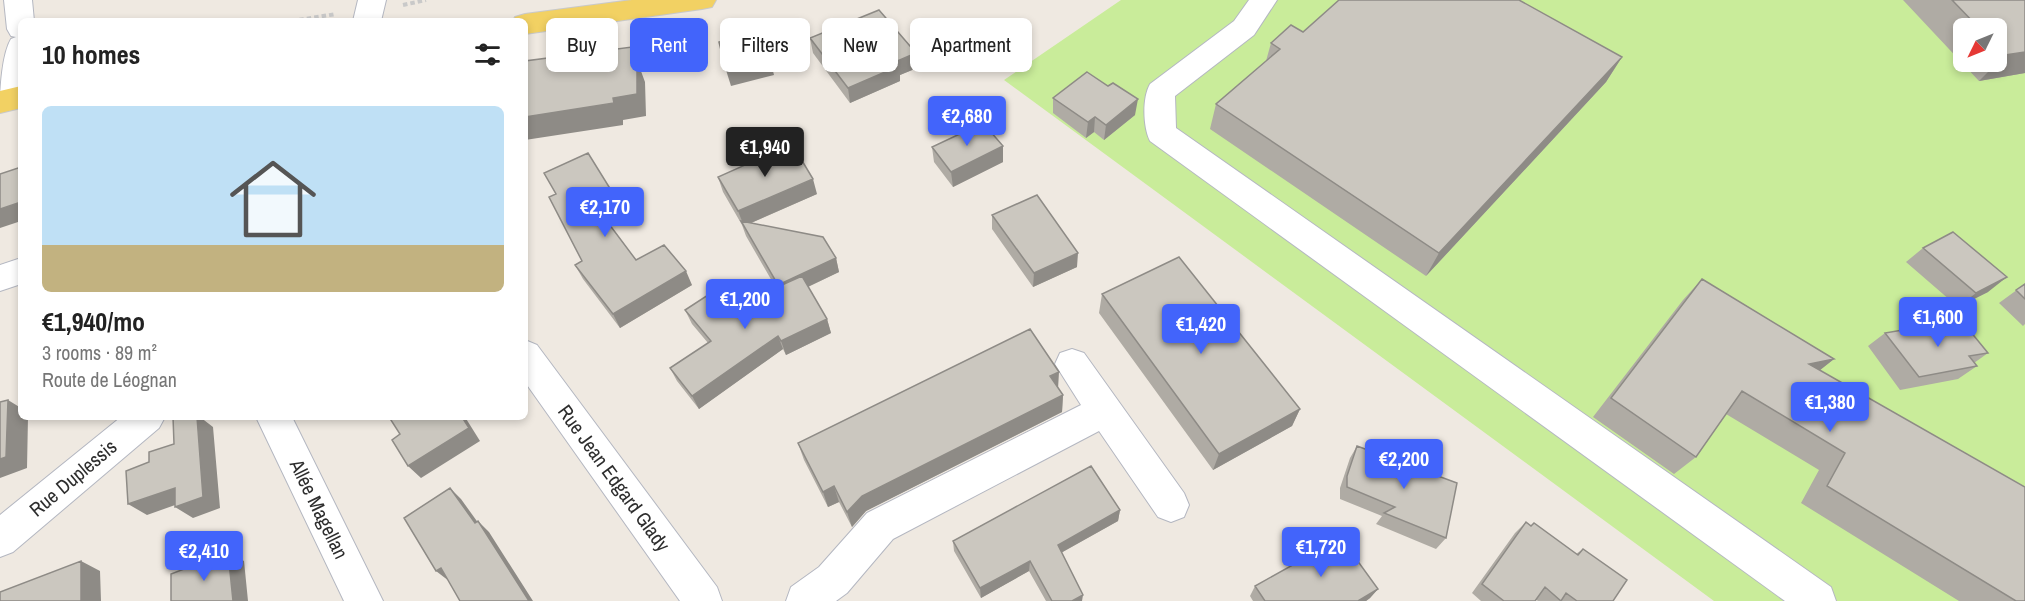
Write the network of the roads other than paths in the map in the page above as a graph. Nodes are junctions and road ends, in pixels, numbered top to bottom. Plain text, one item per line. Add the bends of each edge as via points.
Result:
1 (18, 0) edge
2 (372, 0) edge
3 (702, 0) edge
4 (1263, 0) edge
5 (20, 18) edge
6 (368, 18) edge
7 (528, 24) edge
8 (18, 77) edge
9 (10, 100) edge
10 (18, 272) edge
11 (0, 278) edge
12 (528, 359) edge
13 (1072, 364) dead end
14 (1106, 410) junction
15 (143, 420) edge
16 (275, 420) edge
17 (1171, 505) dead end
18 (0, 539) edge
19 (364, 601) edge
20 (703, 601) edge
21 (805, 601) edge
22 (1817, 601) edge

1 - 5 street
2 - 6 street
3 - 7 main road
4 - 22 street via 1244,28 1160,92 1161,133
8 - 9 street
10 - 11 street
12 - 20 street, Rue Jean Edgard Glady
13 - 14 street
14 - 17 street
14 - 21 street via 880,526 833,580
15 - 18 street, Rue Duplessis
16 - 19 street, Allée Magellan

